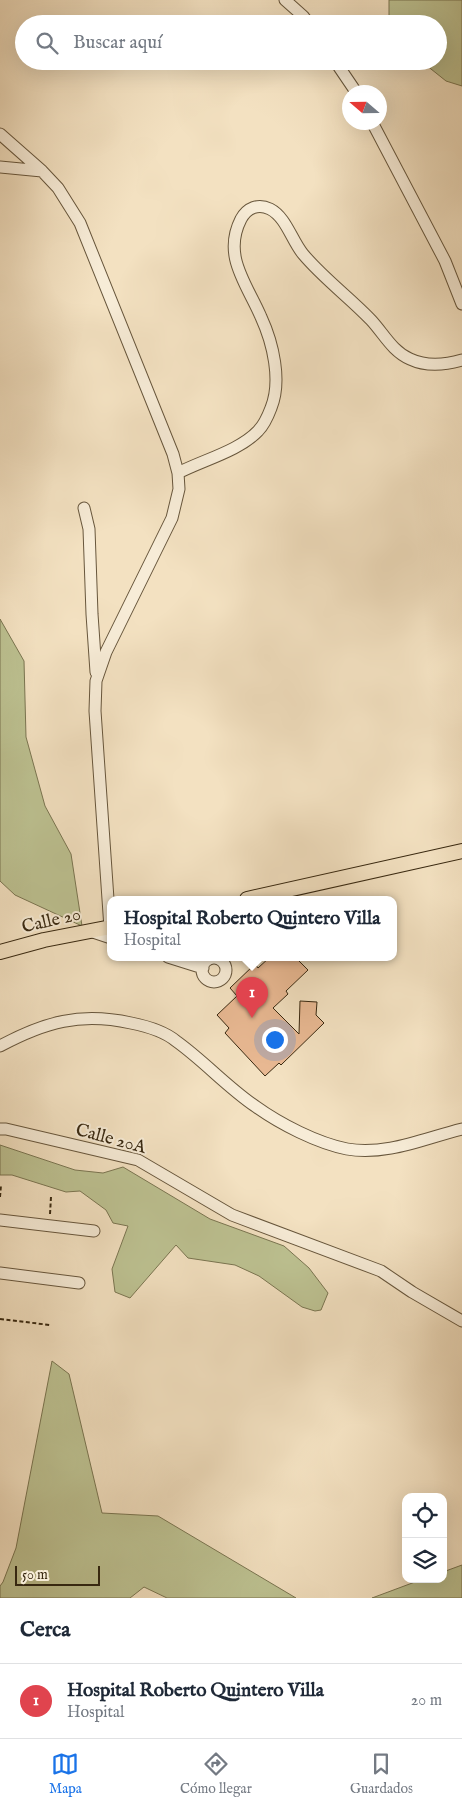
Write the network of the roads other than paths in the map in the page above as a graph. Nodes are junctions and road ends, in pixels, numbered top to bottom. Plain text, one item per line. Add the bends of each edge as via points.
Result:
1 (285, 0) edge
2 (302, 15) edge
3 (341, 70) edge
4 (351, 85) edge
5 (376, 130) edge
6 (0, 134) edge
7 (0, 167) edge
8 (42, 171) junction
9 (462, 304) edge
10 (462, 360) edge
11 (178, 473) junction
12 (84, 508) dead end
13 (96, 681) junction
14 (462, 851) edge
15 (108, 896) edge
16 (260, 896) edge
17 (107, 928) edge
18 (88, 931) junction
19 (107, 937) edge
20 (0, 952) edge
21 (180, 961) edge
22 (202, 968) dead end
23 (0, 1046) edge
24 (0, 1129) edge
25 (462, 1129) edge
26 (0, 1220) edge
27 (94, 1231) dead end
28 (0, 1273) edge
29 (79, 1283) dead end
30 (462, 1321) edge

1 - 2 street
3 - 4 street
5 - 9 street via 445,261
6 - 8 street
7 - 8 street
8 - 11 street via 62,193 80,223
10 - 11 street via 425,363 410,359 392,348 372,320 302,253 277,214 256,206 242,217 234,248 237,267 262,318 270,344 277,388 260,430 248,440
11 - 13 street via 179,489 172,518 106,652
12 - 13 street via 89,529
13 - 15 street via 95,711
14 - 16 main road
17 - 18 main road, Calle 20
18 - 19 street
18 - 20 main road, Calle 20
21 - 22 street
23 - 25 street via 38,1027 58,1022 95,1018 120,1021 175,1040 254,1106 285,1125 325,1142 348,1149 373,1150 418,1142
24 - 30 street, Calle 20A via 138,1160 232,1215 381,1271
26 - 27 street
28 - 29 street

